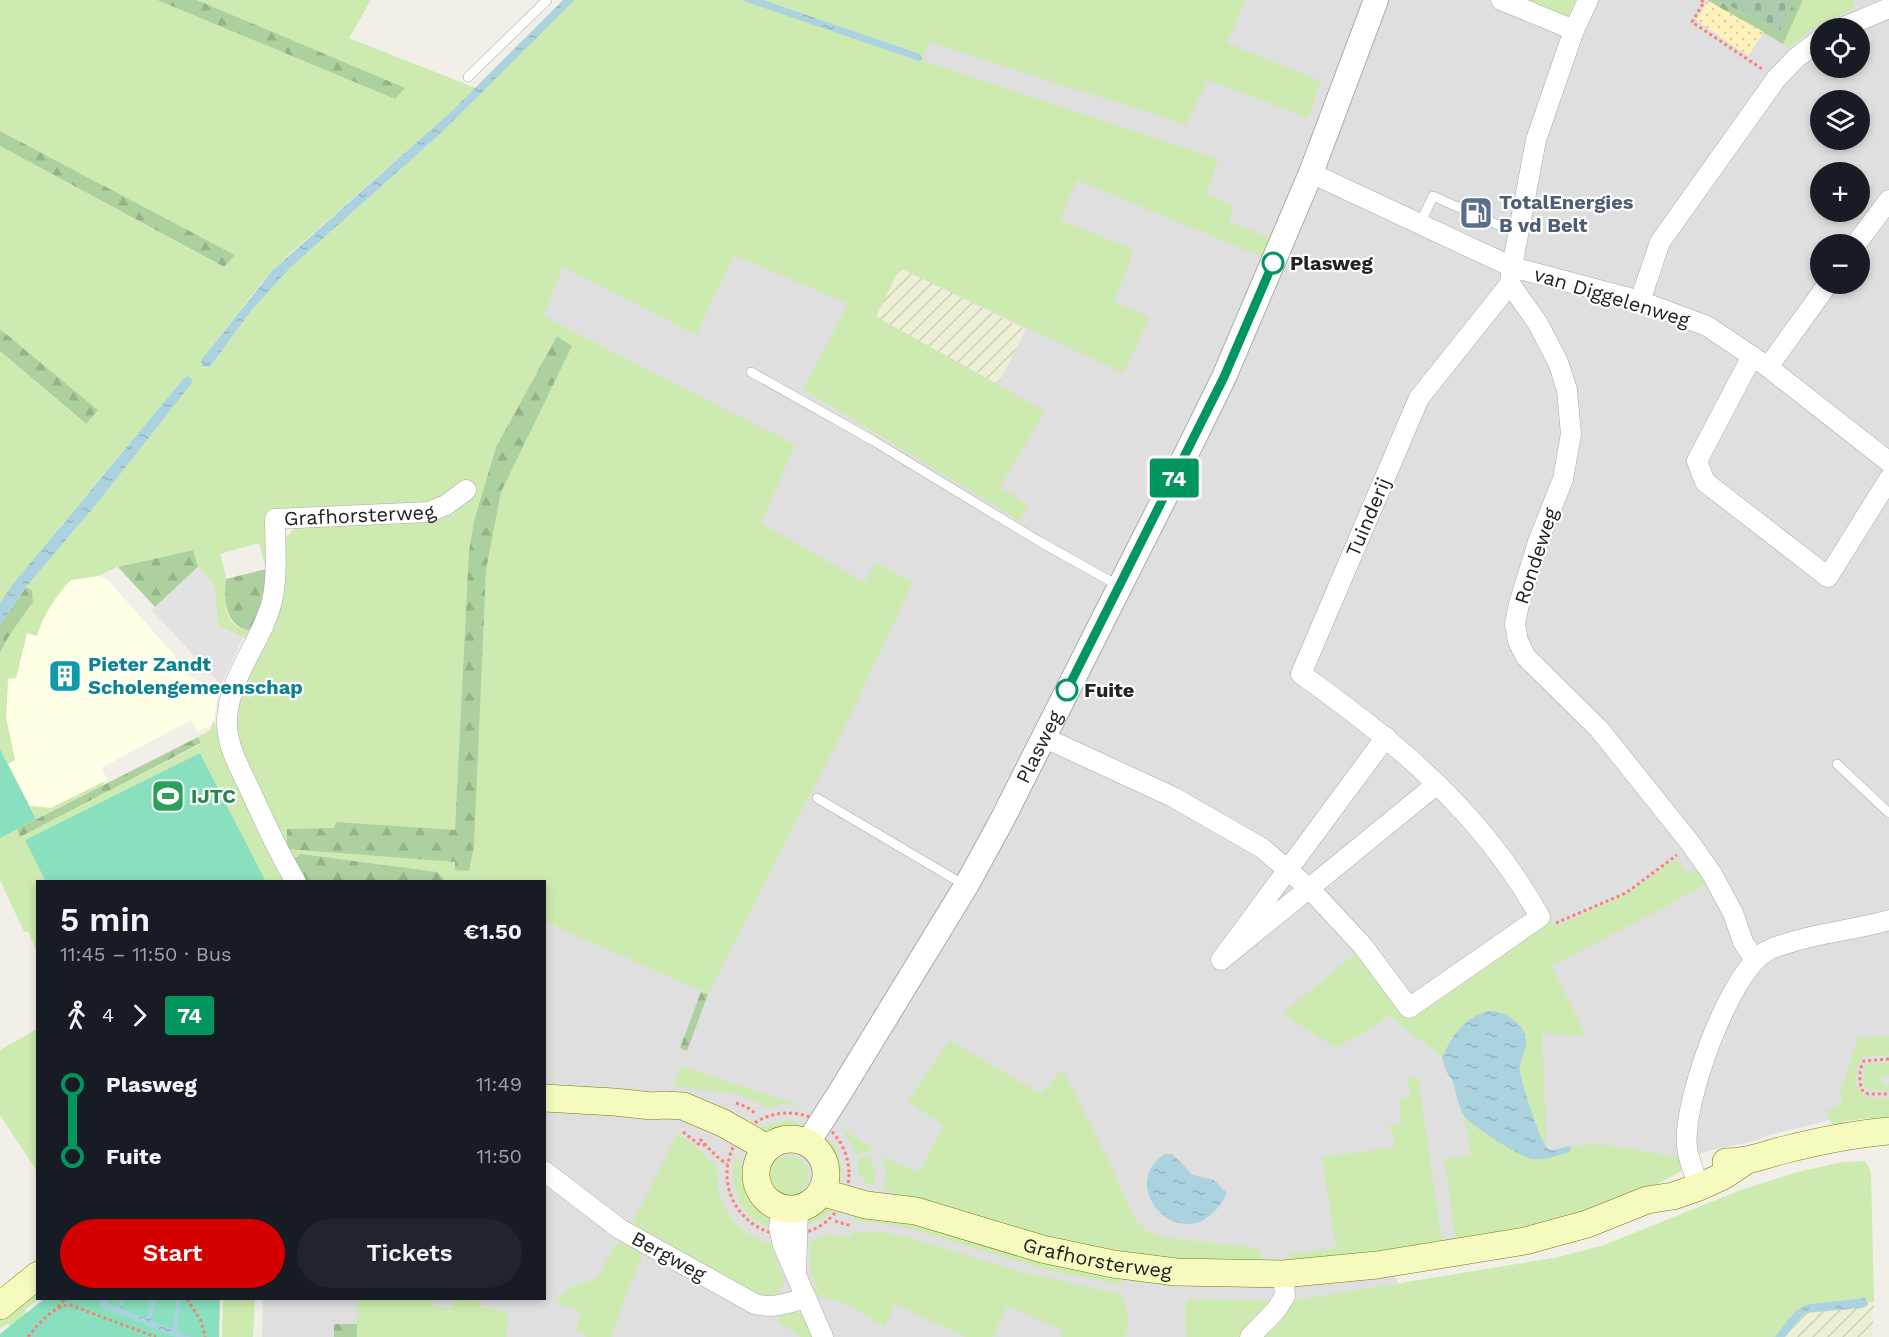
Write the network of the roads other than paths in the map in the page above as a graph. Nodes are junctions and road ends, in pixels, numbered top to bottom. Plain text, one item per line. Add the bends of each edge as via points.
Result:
1 (547, 0) edge
2 (1376, 0) edge
3 (1501, 0) edge
4 (1588, 0) edge
5 (1880, 7) edge
6 (1860, 18) edge
7 (1574, 30) junction
8 (1810, 47) edge
9 (468, 77) dead end
10 (1311, 173) junction
11 (1889, 200) edge
12 (1420, 224) junction
13 (1518, 234) junction
14 (1864, 234) edge
15 (1511, 276) junction
16 (1819, 294) edge
17 (1640, 301) junction
18 (1760, 361) junction
19 (750, 372) dead end
20 (1889, 462) edge
21 (1889, 479) edge
22 (466, 490) dead end
23 (1119, 586) junction
24 (1043, 737) junction
25 (1386, 737) junction
26 (1837, 764) dead end
27 (1437, 784) junction
28 (816, 798) dead end
29 (1889, 813) edge
30 (1287, 870) junction
31 (295, 880) edge
32 (966, 886) junction
33 (1310, 890) junction
34 (1889, 920) edge
35 (1755, 960) junction
36 (546, 1098) edge
37 (652, 1106) junction
38 (1889, 1131) edge
39 (814, 1134) junction
40 (735, 1149) junction
41 (762, 1157) junction
42 (546, 1173) edge
43 (1696, 1179) junction
44 (834, 1193) junction
45 (786, 1217) junction
46 (796, 1273) junction
47 (1282, 1274) junction
48 (36, 1277) edge
49 (806, 1298) junction
50 (0, 1306) edge
51 (823, 1337) edge
52 (1250, 1337) edge

1 - 9 lane
2 - 10 street, Plasweg
3 - 7 street
4 - 7 street
5 - 6 street
7 - 13 street via 1536,140
8 - 17 street via 1776,79 1660,242
10 - 12 street, van Diggelenweg
10 - 23 street, Plasweg via 1224,377
11 - 14 street
12 - 13 lane via 1433,196
12 - 15 street, van Diggelenweg
13 - 15 street
15 - 17 street, van Diggelenweg
15 - 25 street, Tuinderij via 1419,398 1301,674
15 - 35 street, Rondeweg via 1558,362 1567,390 1570,434 1563,479 1519,604 1515,624 1518,641 1526,657 1599,729 1691,844 1712,874
16 - 18 street
17 - 18 street, van Diggelenweg via 1707,326
18 - 20 street, van Diggelenweg
18 - 21 street via 1697,461 1705,482 1828,577
19 - 23 lane
22 - 31 street, Grafhorsterweg via 429,512 275,519 272,601 232,692 226,721 234,755
23 - 24 street, Plasweg
24 - 30 street via 1173,797 1262,849
24 - 32 street, Plasweg
25 - 27 street, Tuinderij
25 - 30 street
26 - 29 lane
27 - 33 street
27 - 33 street, Tuinderij via 1501,856 1540,917 1409,1008 1363,946
28 - 32 lane
30 - 33 street
30 - 33 street via 1221,960
32 - 39 street, Plasweg
34 - 35 street via 1782,945
35 - 43 street via 1726,1007 1701,1068 1687,1137
36 - 37 main road
37 - 40 main road via 702,1128
37 - 40 main road via 683,1106 708,1116
38 - 43 main road, Grafhorsterweg via 1782,1150 1744,1162 1717,1163
39 - 41 main road via 782,1140
39 - 44 main road via 814,1148
40 - 41 main road
41 - 45 main road via 756,1181 762,1195
42 - 49 street, Bergweg via 620,1229 755,1304 774,1306
43 - 47 main road, Grafhorsterweg via 1668,1184 1647,1200 1587,1224 1525,1241 1377,1265
44 - 45 main road
44 - 47 main road, Grafhorsterweg via 897,1198 916,1211 1042,1249 1113,1264 1210,1274
45 - 46 street
45 - 46 street via 787,1257
46 - 49 street
47 - 52 street via 1285,1296
48 - 50 main road
49 - 51 street

